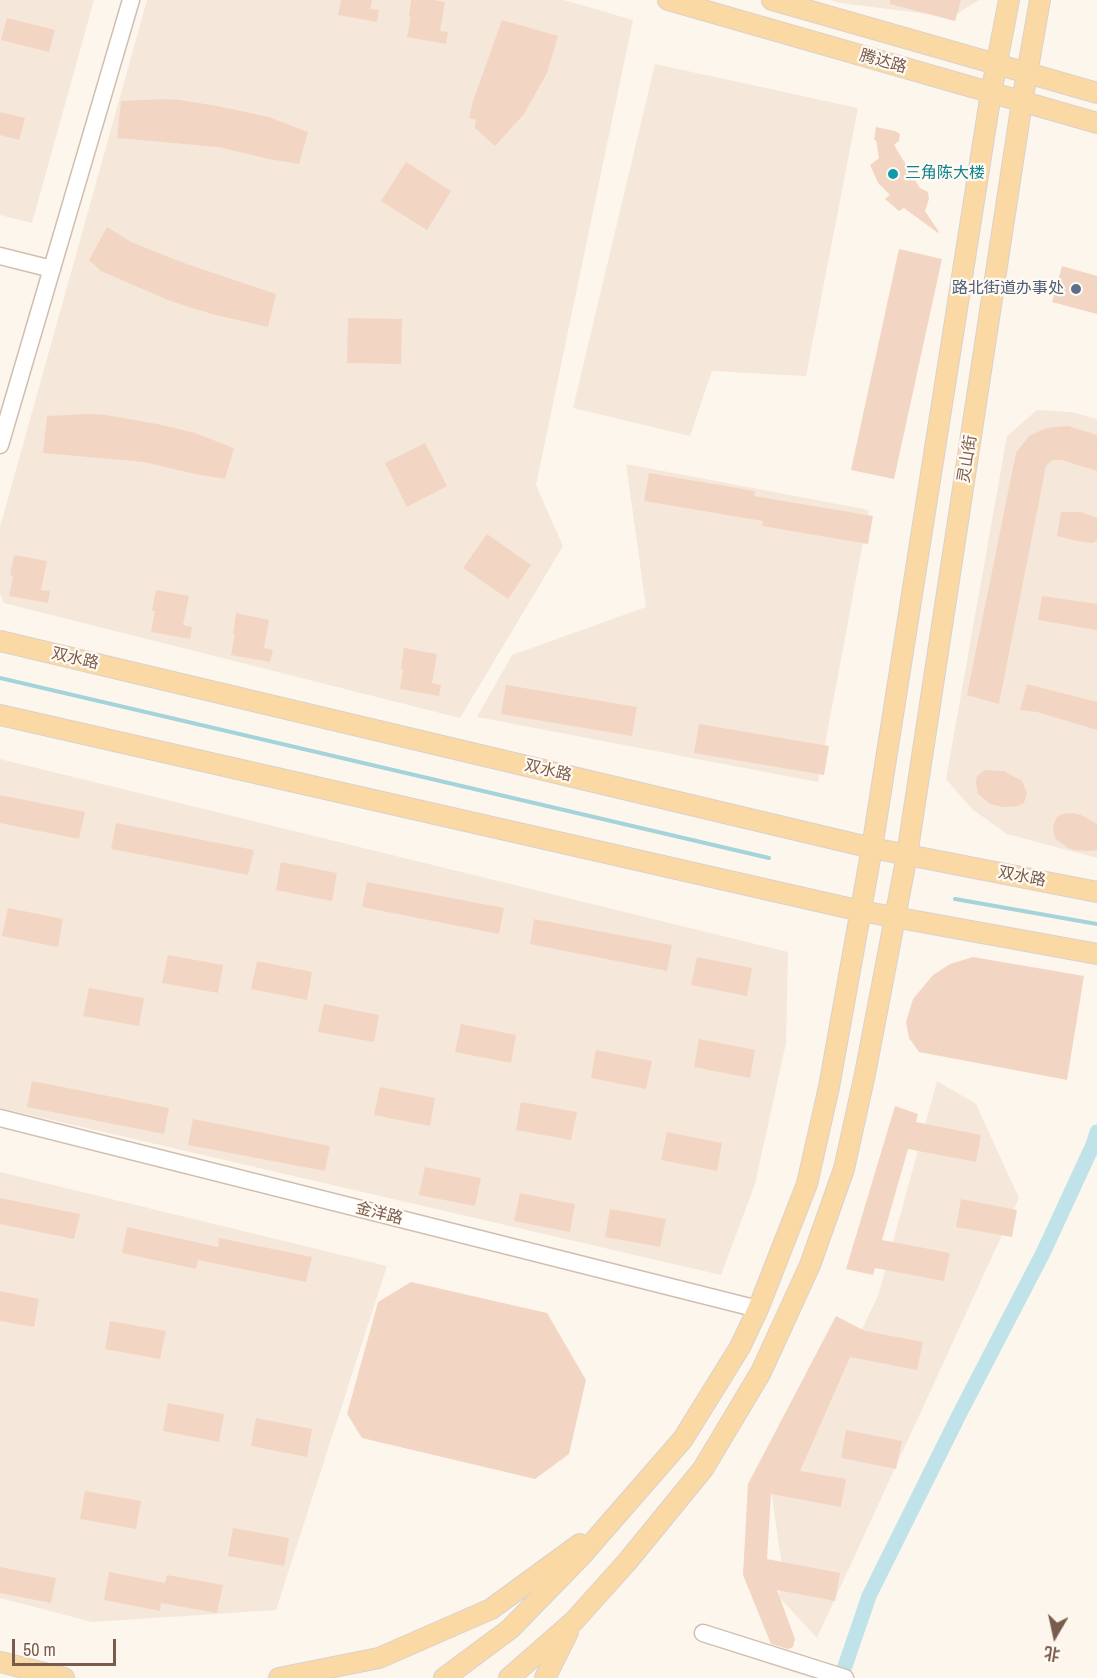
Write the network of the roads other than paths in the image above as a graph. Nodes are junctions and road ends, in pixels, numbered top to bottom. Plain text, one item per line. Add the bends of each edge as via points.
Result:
1 (131, 0) edge
2 (668, 0) edge
3 (772, 0) edge
4 (1009, 0) edge
5 (1040, 0) edge
6 (997, 66) junction
7 (1028, 73) junction
8 (991, 93) junction
9 (1097, 93) edge
10 (1022, 102) junction
11 (1097, 123) edge
12 (0, 256) edge
13 (52, 269) junction
14 (0, 445) edge
15 (0, 641) edge
16 (0, 715) edge
17 (872, 848) junction
18 (907, 855) junction
19 (1097, 892) edge
20 (861, 911) junction
21 (895, 918) junction
22 (1097, 954) edge
23 (0, 1118) edge
24 (758, 1309) junction
25 (614, 1519) junction
26 (574, 1621) junction
27 (703, 1633) dead end
28 (0, 1662) edge
29 (64, 1678) edge
30 (279, 1678) edge
31 (444, 1678) edge
32 (509, 1678) edge
33 (544, 1678) edge
34 (845, 1678) edge

1 - 13 street
2 - 8 main road, 腾达路
3 - 6 main road, 腾达路
4 - 6 main road, 灵山街
5 - 7 main road, 灵山街
6 - 7 main road, 腾达路
6 - 8 main road, 灵山街
7 - 9 main road, 腾达路
7 - 10 main road, 灵山街
8 - 10 main road, 腾达路
8 - 17 main road, 灵山街
10 - 11 main road, 腾达路
10 - 18 main road, 灵山街
12 - 13 street
13 - 14 street
15 - 17 main road, 双水路
16 - 20 main road
17 - 18 main road, 双水路
17 - 20 main road, 灵山街
18 - 19 main road, 双水路
18 - 21 main road, 灵山街
20 - 21 main road
20 - 24 main road, 灵山街 via 807,1184
21 - 22 main road
21 - 26 main road, 灵山街 via 844,1169 810,1265 766,1361 703,1469
23 - 24 street, 金洋路
24 - 25 main road, 灵山街 via 740,1347 683,1439
25 - 30 main road via 491,1609 379,1658
25 - 31 main road via 510,1629
26 - 32 main road
26 - 33 main road
27 - 34 street
28 - 29 main road

